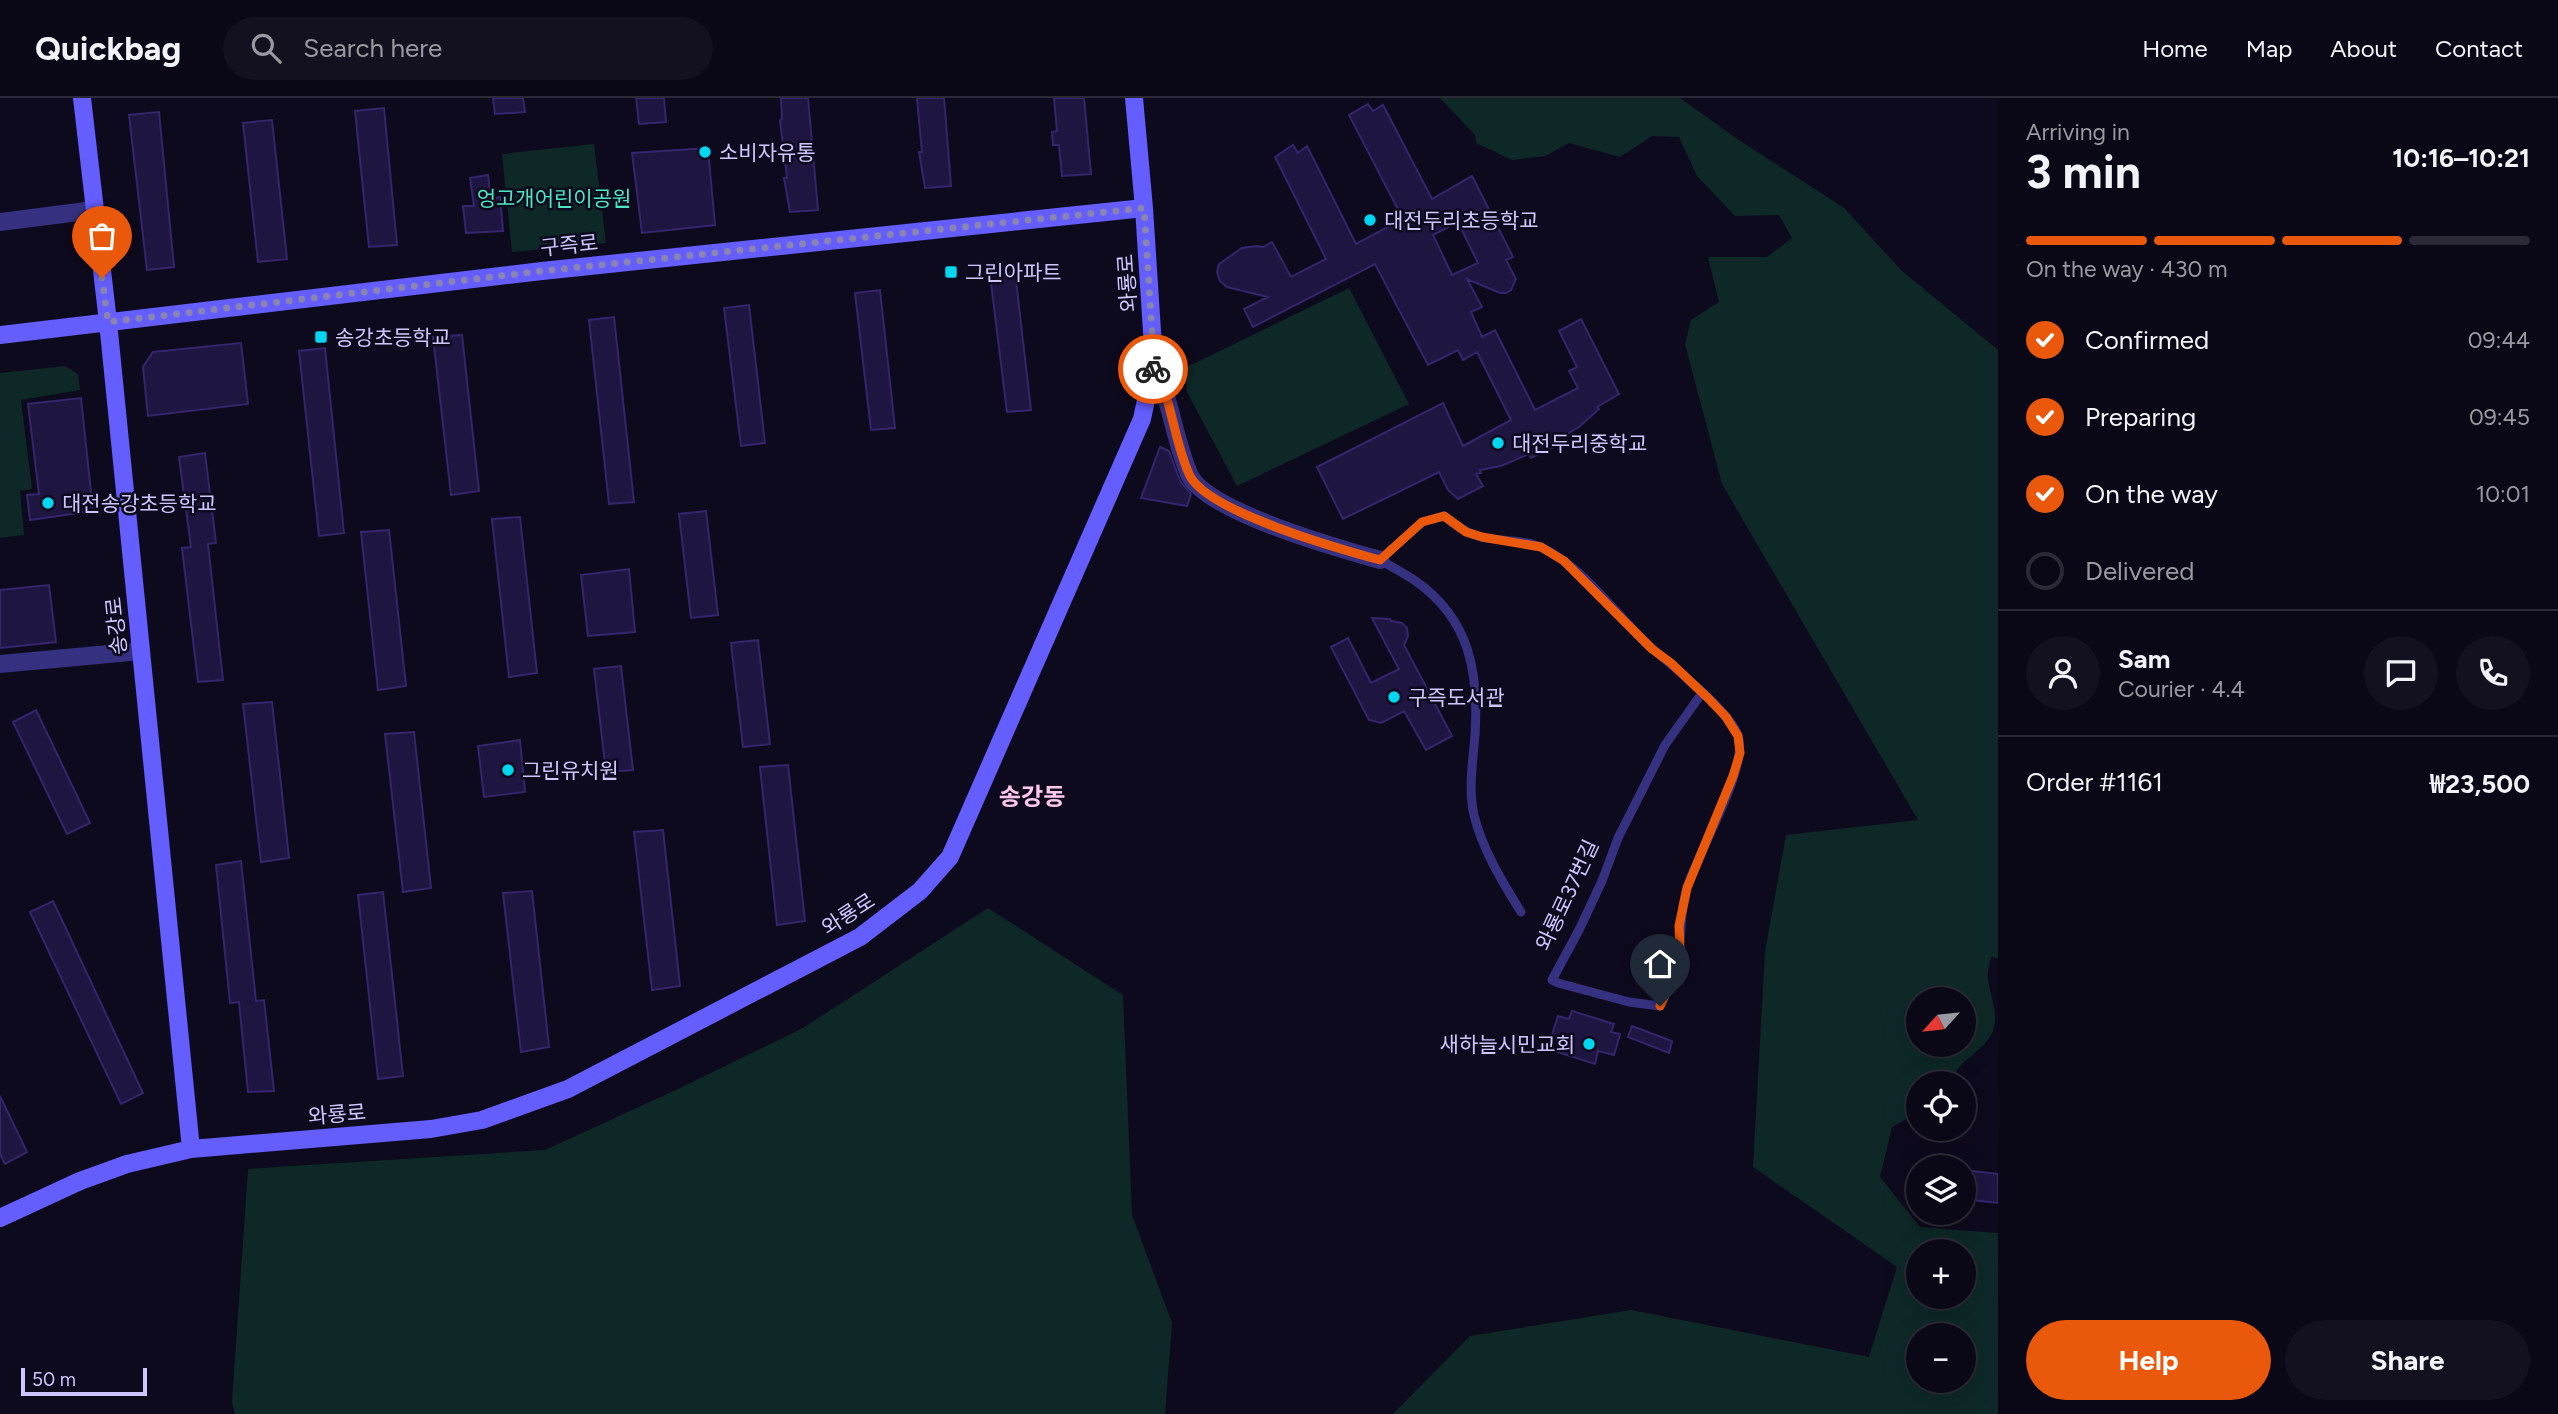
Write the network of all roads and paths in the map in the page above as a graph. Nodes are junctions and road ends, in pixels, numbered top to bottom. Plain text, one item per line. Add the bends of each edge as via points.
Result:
1 (82, 98) edge
2 (1134, 98) edge
3 (1144, 208) junction
4 (94, 210) junction
5 (0, 222) edge
6 (108, 322) junction
7 (0, 335) edge
8 (1150, 385) junction
9 (1380, 560) junction
10 (141, 651) junction
11 (0, 664) edge
12 (1702, 693) junction
13 (1521, 912) dead end
14 (191, 1149) junction
15 (0, 1218) edge

1 - 4 main road, 송강로
2 - 3 main road, 와룡로
3 - 6 main road, 구즉로
3 - 8 main road, 와룡로 via 1154,362
4 - 5 street
4 - 6 main road, 송강로
6 - 7 main road, 구즉로
6 - 10 main road, 송강로
8 - 9 street via 1165,393 1191,478 1208,494 1255,519
8 - 14 main road, 와룡로 via 1142,419 950,857 920,891 860,937 638,1054 568,1089 482,1120 431,1129
9 - 12 lane, 와룡로37번길 via 1422,522 1444,516 1466,532 1541,547 1564,561
9 - 13 lane via 1418,582 1448,610 1465,636 1474,678 1474,814 1495,866
10 - 11 street
10 - 14 main road, 송강로
12 - 12 lane, 와룡로37번길 via 1726,717 1738,736 1740,753 1687,888 1675,974 1660,1006 1552,980 1665,745
14 - 15 main road, 와룡로 via 127,1164

